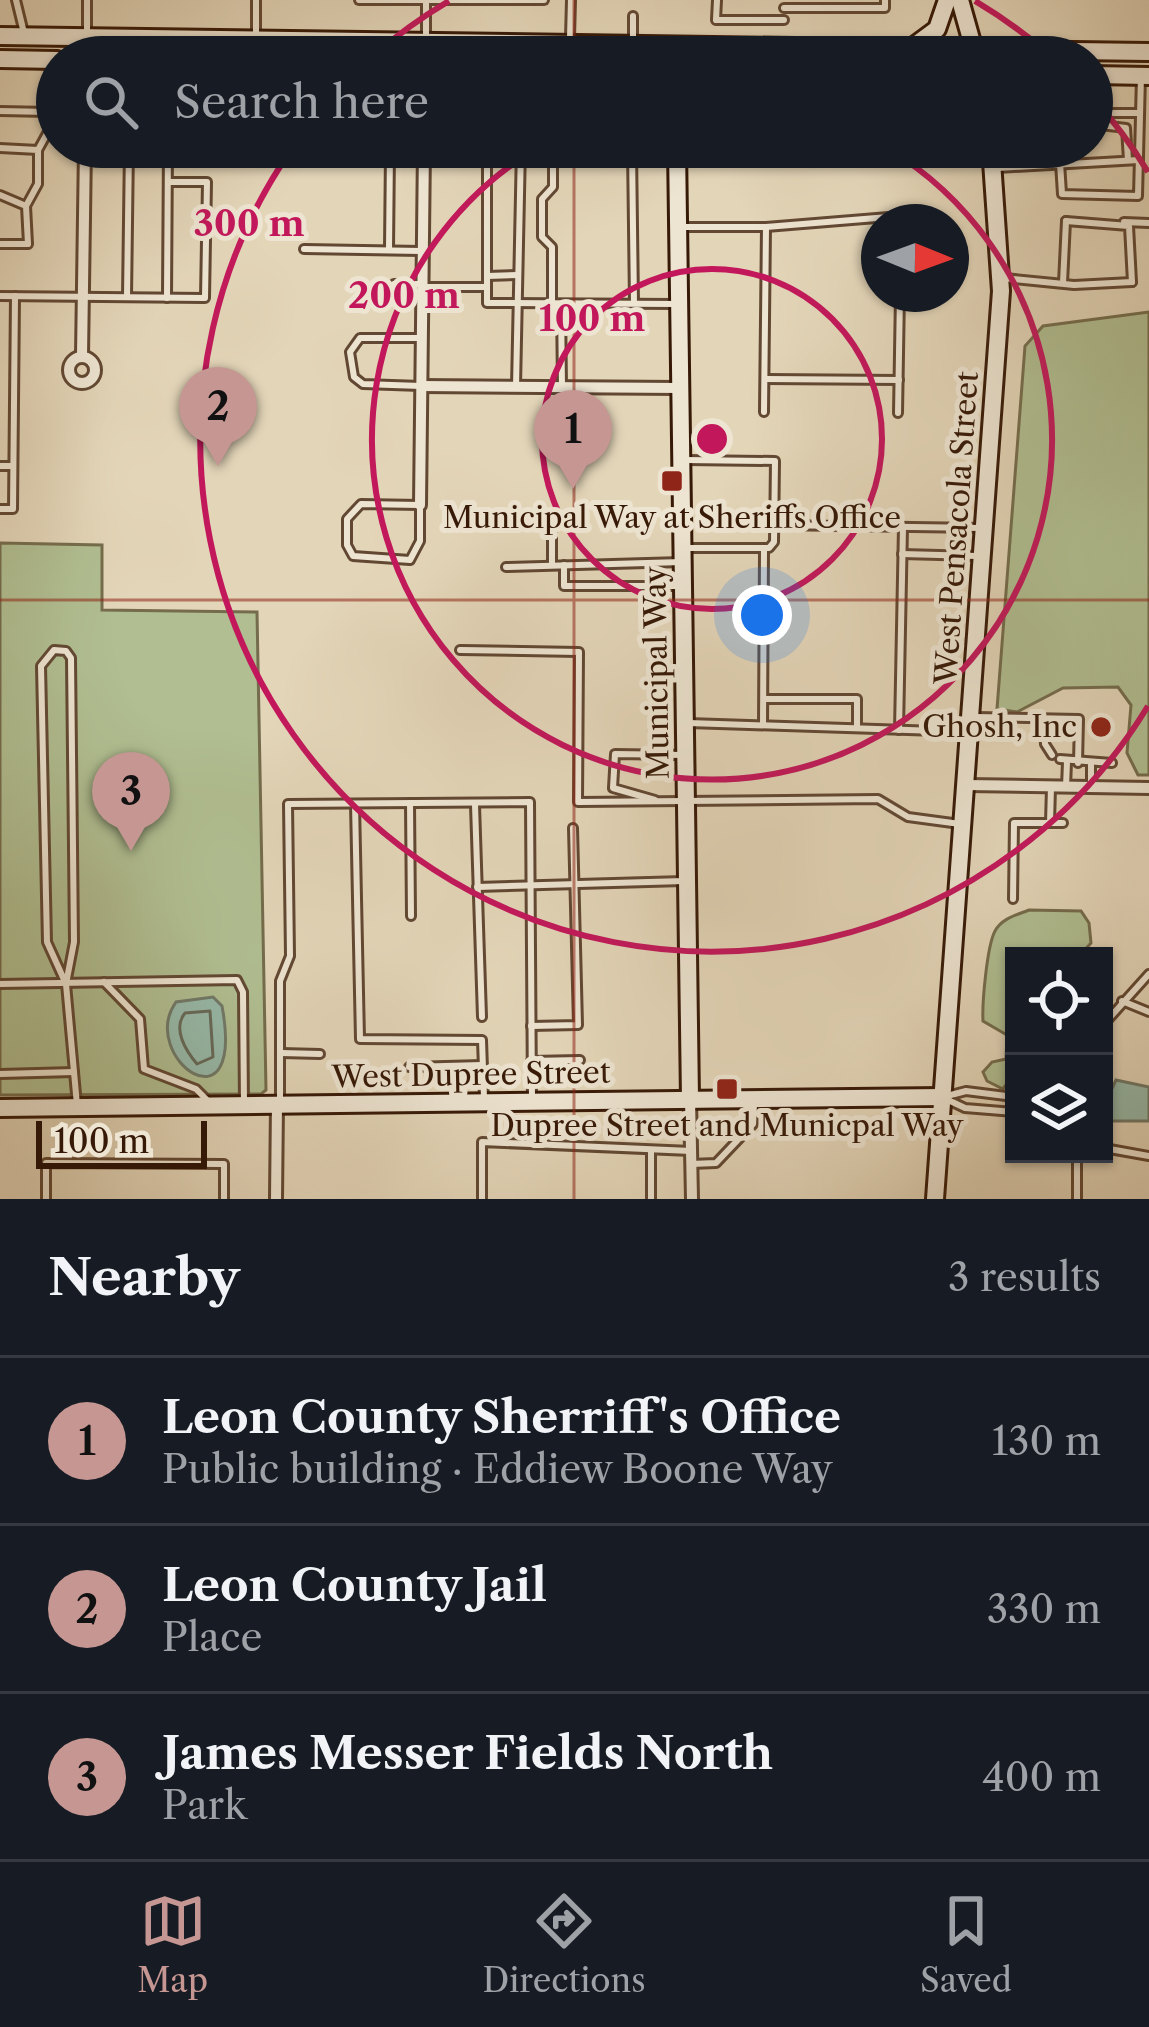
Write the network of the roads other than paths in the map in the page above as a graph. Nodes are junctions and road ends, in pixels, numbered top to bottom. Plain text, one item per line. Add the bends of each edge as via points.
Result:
1 (16, 0) edge
2 (87, 0) edge
3 (256, 0) edge
4 (359, 0) edge
5 (544, 0) edge
6 (571, 0) edge
7 (717, 0) edge
8 (885, 0) edge
9 (947, 0) edge
10 (960, 0) edge
11 (396, 1) edge
12 (440, 1) edge
13 (486, 1) edge
14 (426, 2) edge
15 (518, 2) edge
16 (784, 4) edge
17 (633, 16) dead end
18 (784, 20) junction
19 (0, 36) edge
20 (25, 36) junction
21 (36, 36) edge
22 (87, 36) edge
23 (256, 36) edge
24 (426, 36) edge
25 (570, 36) edge
26 (633, 36) edge
27 (783, 36) edge
28 (928, 36) edge
29 (970, 36) edge
30 (1113, 52) edge
31 (1149, 52) edge
32 (0, 59) edge
33 (36, 60) edge
34 (1113, 75) edge
35 (1145, 76) edge
36 (0, 112) edge
37 (36, 112) edge
38 (1113, 113) edge
39 (1140, 113) junction
40 (1113, 126) edge
41 (0, 148) edge
42 (36, 150) edge
43 (1113, 160) edge
44 (1128, 160) junction
45 (1139, 160) junction
46 (38, 168) edge
47 (85, 168) edge
48 (129, 168) edge
49 (168, 168) edge
50 (389, 168) edge
51 (424, 168) edge
52 (487, 168) edge
53 (520, 168) edge
54 (553, 168) edge
55 (632, 168) edge
56 (677, 168) edge
57 (994, 168) edge
58 (1060, 168) edge
59 (168, 182) junction
60 (0, 196) edge
61 (26, 206) junction
62 (861, 219) edge
63 (1066, 221) junction
64 (1133, 223) junction
65 (1149, 223) edge
66 (678, 227) junction
67 (766, 227) junction
68 (0, 244) edge
69 (304, 249) dead end
70 (389, 250) junction
71 (423, 251) junction
72 (518, 275) junction
73 (487, 276) junction
74 (1000, 278) junction
75 (1064, 283) junction
76 (1132, 283) junction
77 (394, 284) dead end
78 (423, 285) junction
79 (487, 287) junction
80 (0, 296) edge
81 (15, 296) junction
82 (83, 297) junction
83 (128, 298) junction
84 (167, 298) junction
85 (518, 304) junction
86 (556, 304) junction
87 (634, 304) junction
88 (679, 304) junction
89 (900, 312) edge
90 (422, 338) junction
91 (82, 356) dead end
92 (765, 379) junction
93 (899, 380) junction
94 (422, 386) junction
95 (516, 387) junction
96 (562, 387) junction
97 (680, 388) junction
98 (764, 412) dead end
99 (898, 413) dead end
100 (681, 460) junction
101 (0, 466) edge
102 (13, 466) junction
103 (420, 505) junction
104 (0, 509) edge
105 (552, 524) dead end
106 (775, 524) junction
107 (903, 526) junction
108 (984, 528) junction
109 (764, 550) junction
110 (902, 554) junction
111 (683, 555) junction
112 (982, 556) junction
113 (552, 565) junction
114 (564, 565) junction
115 (506, 567) dead end
116 (683, 586) junction
117 (460, 650) dead end
118 (763, 698) junction
119 (1042, 718) junction
120 (684, 723) junction
121 (971, 724) junction
122 (763, 725) junction
123 (857, 728) junction
124 (899, 730) junction
125 (685, 755) junction
126 (1060, 759) junction
127 (1078, 763) junction
128 (1091, 763) junction
129 (1112, 764) dead end
130 (967, 785) junction
131 (1051, 787) junction
132 (1066, 787) junction
133 (1091, 787) junction
134 (1149, 788) edge
135 (627, 792) junction
136 (627, 802) junction
137 (658, 802) junction
138 (686, 802) junction
139 (410, 803) junction
140 (475, 803) junction
141 (355, 804) junction
142 (1050, 823) junction
143 (1064, 823) dead end
144 (964, 824) junction
145 (572, 828) dead end
146 (687, 880) junction
147 (574, 884) junction
148 (531, 885) junction
149 (477, 886) junction
150 (1013, 899) dead end
151 (411, 916) dead end
152 (1149, 974) edge
153 (104, 982) junction
154 (66, 983) junction
155 (0, 984) edge
156 (1122, 1001) junction
157 (1113, 1012) edge
158 (1149, 1012) edge
159 (482, 1017) dead end
160 (531, 1026) junction
161 (280, 1053) junction
162 (320, 1054) dead end
163 (580, 1060) dead end
164 (531, 1061) junction
165 (482, 1065) junction
166 (410, 1067) dead end
167 (74, 1072) junction
168 (0, 1074) edge
169 (1005, 1096) edge
170 (943, 1097) junction
171 (754, 1099) junction
172 (691, 1100) junction
173 (532, 1101) junction
174 (484, 1102) junction
175 (278, 1104) junction
176 (212, 1105) junction
177 (244, 1105) junction
178 (78, 1107) junction
179 (0, 1108) edge
180 (1005, 1111) edge
181 (1113, 1150) edge
182 (651, 1151) junction
183 (1149, 1156) edge
184 (691, 1157) junction
185 (1077, 1163) edge
186 (46, 1199) edge
187 (224, 1199) edge
188 (276, 1199) edge
189 (482, 1199) edge
190 (651, 1199) edge
191 (692, 1199) edge
192 (935, 1199) edge
193 (1077, 1199) edge

1 - 20 lane
2 - 22 lane
3 - 23 lane
4 - 11 lane
5 - 15 lane
6 - 25 lane
7 - 18 lane via 716,20
8 - 16 lane via 885,8
9 - 28 street
10 - 29 street
11 - 14 lane
12 - 13 lane
12 - 14 lane
13 - 15 lane
14 - 24 lane
16 - 18 lane
17 - 26 lane
18 - 27 lane
19 - 20 street
20 - 21 street
30 - 31 street
32 - 33 street
34 - 35 street
35 - 39 lane
36 - 37 lane
38 - 39 lane
39 - 45 lane
40 - 44 lane via 1126,128
41 - 42 lane
43 - 44 lane
44 - 45 lane
45 - 58 lane via 1138,196 1062,194
46 - 61 lane
47 - 82 street
48 - 83 lane
49 - 59 lane
50 - 70 lane
51 - 71 street
52 - 73 lane
53 - 72 lane
54 - 86 lane via 542,237 552,247
55 - 87 lane
56 - 66 street, Municipal Way
57 - 74 street, West Pensacola Street
59 - 84 lane
59 - 84 lane via 207,182 206,298
60 - 61 lane
61 - 68 lane via 28,244
62 - 67 lane
63 - 64 lane
63 - 75 lane
63 - 76 lane via 1129,226
64 - 65 lane
64 - 76 lane
66 - 67 lane
66 - 88 street, Municipal Way
67 - 92 lane
69 - 70 lane
70 - 71 lane
71 - 78 street
72 - 73 lane
72 - 85 lane
73 - 79 lane
74 - 75 lane
74 - 108 street, West Pensacola Street
75 - 76 lane
77 - 78 lane
78 - 79 lane
78 - 90 street
79 - 85 lane via 487,303
80 - 81 lane
81 - 82 lane
81 - 102 lane
82 - 83 lane
82 - 91 street
83 - 84 lane
85 - 86 lane
85 - 95 lane
86 - 87 lane
86 - 96 lane
87 - 88 lane
88 - 97 street, Municipal Way
89 - 93 lane
90 - 94 street
90 - 94 lane via 360,338 350,352 363,384
92 - 93 lane
92 - 98 lane
93 - 99 lane
94 - 95 street
94 - 103 street
95 - 96 street
96 - 97 street
97 - 100 street, Municipal Way
100 - 106 lane via 776,461
100 - 111 street, Municipal Way
101 - 102 lane
102 - 104 lane via 13,509
103 - 103 lane via 420,542 410,560 353,556 352,510
105 - 113 lane
106 - 107 lane
106 - 109 lane via 774,542
107 - 108 lane
107 - 110 lane
108 - 112 street, West Pensacola Street
109 - 111 lane
109 - 118 lane
110 - 112 lane
110 - 124 lane
111 - 114 lane
111 - 116 street, Municipal Way
112 - 121 street, West Pensacola Street
113 - 114 lane
113 - 115 lane
114 - 116 lane via 564,586
116 - 120 street, Municipal Way
117 - 136 lane via 579,652 578,802
118 - 122 lane
118 - 123 lane via 857,699
119 - 121 lane
119 - 126 lane via 1045,745
119 - 127 lane via 1079,718
120 - 122 lane
120 - 125 street, Municipal Way
121 - 124 lane
121 - 130 street, West Pensacola Street
122 - 123 lane
123 - 124 lane
125 - 135 lane via 615,754 610,784
125 - 138 street, Municipal Way
126 - 127 lane
126 - 132 lane
127 - 128 lane
128 - 129 lane
128 - 133 lane
130 - 131 street
130 - 144 street, West Pensacola Street
131 - 132 street
131 - 142 lane
132 - 133 street
133 - 134 street
135 - 136 lane
135 - 137 lane
136 - 137 lane
137 - 138 lane
138 - 144 lane via 878,800 908,818
138 - 146 street, Municipal Way
139 - 140 lane
139 - 141 lane
139 - 151 lane
140 - 148 lane via 530,802
140 - 149 lane
141 - 161 lane via 288,804 290,956 280,981
141 - 165 lane via 360,1039 482,1040
142 - 143 lane
142 - 150 lane via 1015,823
144 - 170 street, West Pensacola Street
145 - 147 lane
146 - 147 lane
146 - 172 street, Municipal Way
147 - 148 lane
147 - 160 lane via 578,1025
148 - 149 lane
148 - 160 lane
149 - 159 lane
152 - 156 lane
153 - 154 lane
153 - 176 lane via 140,1019 144,1069 196,1089
153 - 177 lane via 237,980
154 - 154 lane via 74,942 71,658 54,650 40,666 47,943
154 - 155 lane
154 - 167 lane
156 - 157 lane
156 - 158 lane
160 - 164 lane
161 - 162 lane
161 - 175 lane
163 - 164 lane
164 - 173 lane
165 - 166 lane
165 - 174 lane
167 - 168 lane
167 - 178 lane
169 - 170 lane
170 - 171 street, West Dupree Street
170 - 180 lane via 964,1108
170 - 192 street, West Pensacola Street
171 - 172 street, West Dupree Street
171 - 184 lane via 754,1124 716,1162
172 - 173 street, West Dupree Street
172 - 184 street, Municipal Way
173 - 174 street, West Dupree Street
174 - 175 street, West Dupree Street
175 - 177 street, West Dupree Street
175 - 188 street
176 - 177 street, West Dupree Street
176 - 178 street, West Dupree Street
178 - 179 street, West Dupree Street
181 - 183 lane
182 - 184 lane
182 - 189 lane via 482,1142
182 - 190 lane
184 - 191 street, Municipal Way
185 - 193 lane
186 - 187 lane via 46,1162 224,1164

